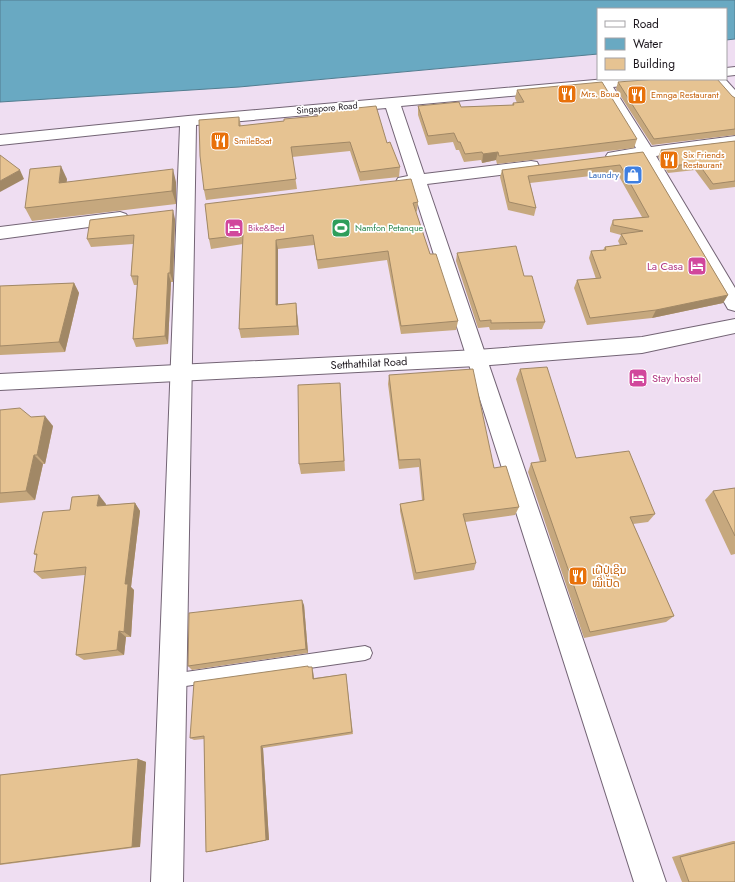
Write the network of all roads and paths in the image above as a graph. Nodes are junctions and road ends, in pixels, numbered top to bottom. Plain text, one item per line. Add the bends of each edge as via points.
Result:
1 (644, 80) edge
2 (718, 80) edge
3 (604, 84) junction
4 (735, 99) edge
5 (392, 102) junction
6 (188, 121) junction
7 (0, 140) edge
8 (735, 141) edge
9 (646, 152) junction
10 (599, 158) edge
11 (544, 164) edge
12 (418, 180) junction
13 (387, 184) edge
14 (132, 217) edge
15 (0, 233) edge
16 (735, 304) edge
17 (735, 326) edge
18 (477, 358) junction
19 (182, 373) junction
20 (0, 382) edge
21 (365, 653) dead end
22 (172, 681) junction
23 (167, 882) edge
24 (650, 882) edge

1 - 3 street, Singapore Road
2 - 4 street
3 - 5 street, Singapore Road
3 - 9 street
5 - 6 street, Singapore Road
5 - 12 street
6 - 7 street, Singapore Road
6 - 19 street
8 - 9 street
9 - 10 street
9 - 16 street
11 - 12 street
12 - 13 street
12 - 18 street
14 - 15 street
17 - 18 street, Setthathilat Road via 642,346
18 - 19 street, Setthathilat Road
18 - 24 street
19 - 20 street, Setthathilat Road
19 - 22 street
21 - 22 lane
22 - 23 street

